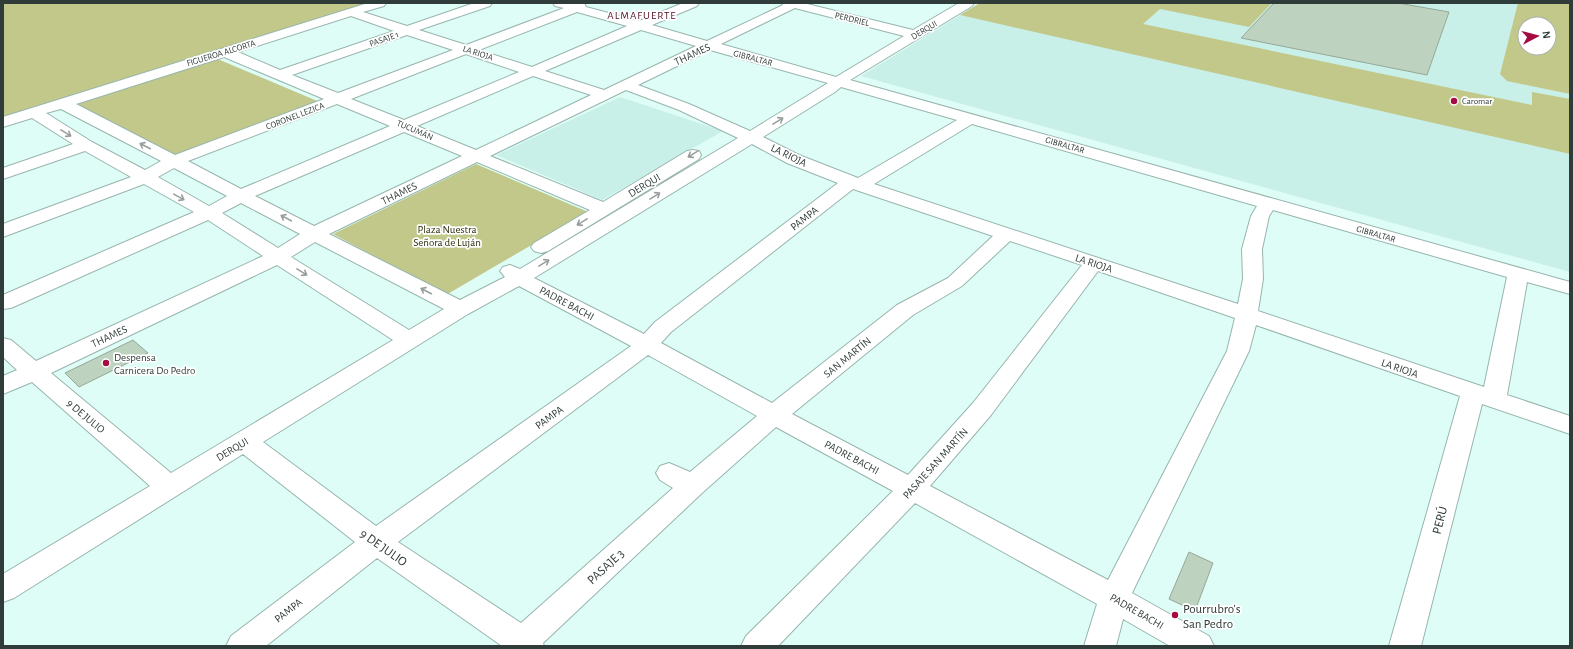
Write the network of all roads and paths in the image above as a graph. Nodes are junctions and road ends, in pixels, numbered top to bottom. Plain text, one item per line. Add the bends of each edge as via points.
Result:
1 (380, 3) edge
2 (486, 3) edge
3 (559, 3) edge
4 (693, 3) edge
5 (968, 3) edge
6 (793, 4) edge
7 (583, 6) edge
8 (350, 12) junction
9 (638, 26) junction
10 (406, 31) junction
11 (916, 35) junction
12 (709, 46) junction
13 (468, 50) junction
14 (225, 52) junction
15 (532, 71) junction
16 (281, 74) junction
17 (839, 81) junction
18 (625, 86) junction
19 (605, 95) junction
20 (340, 99) junction
21 (62, 103) junction
22 (33, 112) junction
23 (971, 118) junction
24 (3, 122) edge
25 (403, 125) junction
26 (741, 134) junction
27 (86, 145) junction
28 (476, 156) junction
29 (174, 161) junction
30 (3, 174) edge
31 (144, 178) junction
32 (855, 183) junction
33 (242, 195) junction
34 (1268, 203) junction
35 (604, 209) junction
36 (209, 213) junction
37 (3, 231) edge
38 (315, 233) junction
39 (1006, 234) junction
40 (277, 257) junction
41 (1094, 263) junction
42 (512, 273) junction
43 (1518, 274) junction
44 (1570, 288) edge
45 (3, 303) edge
46 (460, 309) junction
47 (1247, 316) junction
48 (410, 341) junction
49 (3, 344) edge
50 (647, 345) junction
51 (32, 371) junction
52 (3, 386) edge
53 (1484, 397) junction
54 (774, 415) junction
55 (1570, 425) edge
56 (245, 442) junction
57 (680, 480) joint
58 (169, 487) junction
59 (912, 489) junction
60 (376, 542) junction
61 (3, 589) edge
62 (1114, 598) junction
63 (523, 645) edge
64 (242, 646) edge
65 (757, 646) edge
66 (1100, 646) edge
67 (1198, 646) edge
68 (1404, 646) edge

1 - 8 street, FIGUEROA ALCORTA
2 - 10 street, PASAJE 1
3 - 7 street, GIBRALTAR
4 - 9 street
5 - 11 street, DERQUI
6 - 11 street, PERDRIEL
6 - 12 street, THAMES
7 - 9 street, GIBRALTAR
7 - 13 street, CORONEL LEZICA
8 - 10 street, LA RIOJA
8 - 14 street, FIGUEROA ALCORTA
9 - 12 street, GIBRALTAR
9 - 15 street
10 - 13 street, LA RIOJA
10 - 16 street, PASAJE 1
11 - 17 street, DERQUI
12 - 17 street, GIBRALTAR
12 - 18 street, THAMES
13 - 15 street, LA RIOJA
13 - 20 street, CORONEL LEZICA
14 - 16 street, TUCUMÁN
14 - 21 street, FIGUEROA ALCORTA
15 - 19 street, LA RIOJA
15 - 25 street
16 - 20 street, TUCUMÁN
17 - 23 street, GIBRALTAR
17 - 26 street, DERQUI via 830,89
18 - 19 street, THAMES
18 - 26 street, LA RIOJA via 684,107
19 - 28 street, THAMES
20 - 25 street, TUCUMÁN
20 - 29 street, CORONEL LEZICA
21 - 22 street, FIGUEROA ALCORTA
29 -> 21 street
22 - 24 street, FIGUEROA ALCORTA
22 -> 27 street
23 - 32 street, PAMPA
23 - 34 street, GIBRALTAR
25 - 28 street, TUCUMÁN
25 - 33 street
26 - 32 street, LA RIOJA via 767,144 793,159
26 -> 35 street, DERQUI
42 -> 26 street, DERQUI
27 - 30 street
27 - 31 street
28 - 35 street, TUCUMÁN
28 - 38 street, THAMES
29 - 31 street, CORONEL LEZICA
29 - 33 street
31 -> 36 street
31 - 37 street, CORONEL LEZICA
32 - 39 street, LA RIOJA
32 - 50 street, PAMPA via 663,327
33 - 36 street
38 -> 33 street
34 - 43 street, GIBRALTAR
34 - 47 street via 1260,216 1252,249 1253,279
35 -> 42 street, DERQUI
36 - 40 street
36 - 45 street
38 - 40 street, THAMES
46 -> 38 street
39 - 41 street, LA RIOJA
39 - 54 street, SAN MARTÍN via 955,282 905,310
40 -> 48 street
40 - 51 street, THAMES
41 - 47 street, LA RIOJA
41 - 59 street, PASAJE SAN MARTÍN via 982,409
42 - 46 street, DERQUI
42 - 50 street, PADRE BACHI
43 - 44 street, GIBRALTAR
43 - 53 street, PERÚ
46 - 48 street, DERQUI
47 - 53 street, LA RIOJA
47 - 62 street via 1238,350
48 - 56 street, DERQUI
49 - 51 street, 9 DE JULIO
50 - 54 street, PADRE BACHI
50 - 60 street, PAMPA
51 - 52 street, THAMES
51 - 58 street, 9 DE JULIO
53 - 55 street, LA RIOJA
53 - 68 street, PERÚ
54 - 57 street, SAN MARTÍN
54 - 59 street, PADRE BACHI
56 - 58 street, DERQUI
56 - 60 street, 9 DE JULIO
57 - 63 street, PASAJE 3
58 - 61 street, DERQUI
59 - 62 street, PADRE BACHI
59 - 65 street, PASAJE SAN MARTÍN
60 - 63 street, 9 DE JULIO
60 - 64 street, PAMPA
62 - 66 street
62 - 67 street, PADRE BACHI

